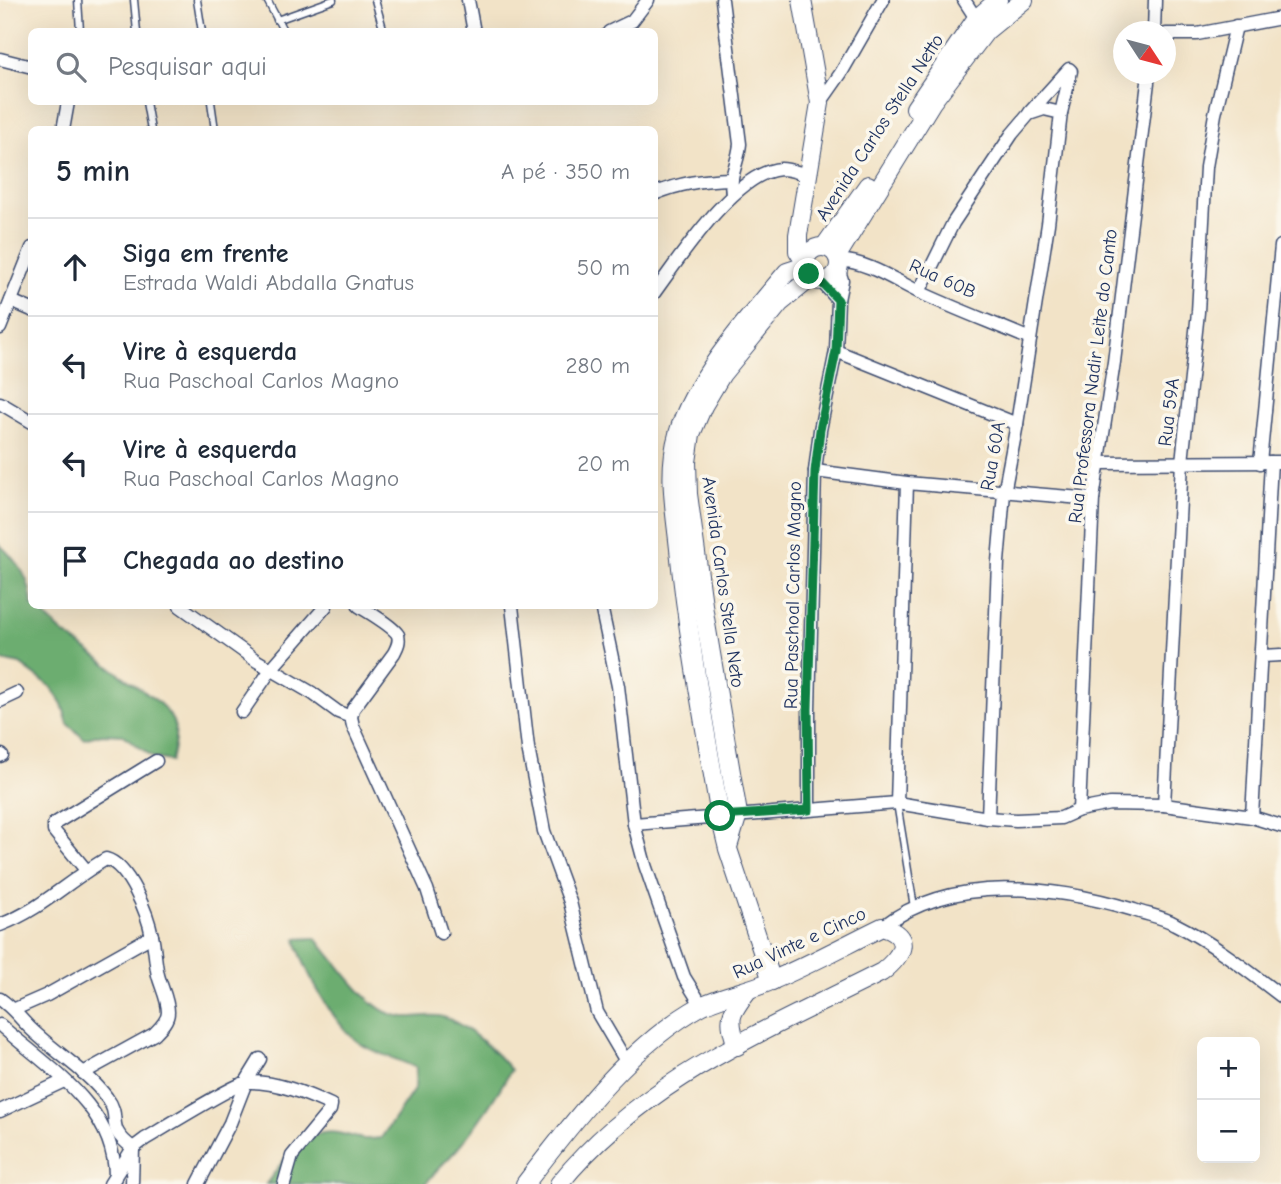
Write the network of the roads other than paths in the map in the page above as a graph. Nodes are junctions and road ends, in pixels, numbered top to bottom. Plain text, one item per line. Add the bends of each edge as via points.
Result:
1 (79, 0) edge
2 (134, 0) edge
3 (197, 0) edge
4 (267, 0) edge
5 (332, 0) edge
6 (375, 0) edge
7 (468, 0) edge
8 (648, 0) edge
9 (722, 0) edge
10 (802, 0) edge
11 (883, 0) edge
12 (964, 0) edge
13 (998, 0) edge
14 (1024, 0) edge
15 (321, 2) edge
16 (1153, 3) edge
17 (1281, 19) edge
18 (277, 20) junction
19 (1154, 21) edge
20 (981, 25) junction
21 (1236, 26) junction
22 (80, 28) edge
23 (137, 28) edge
24 (201, 28) edge
25 (282, 28) edge
26 (383, 28) edge
27 (473, 28) edge
28 (617, 28) edge
29 (1176, 34) edge
30 (0, 59) edge
31 (28, 66) edge
32 (1148, 84) edge
33 (820, 103) junction
34 (67, 105) edge
35 (147, 105) edge
36 (211, 105) edge
37 (1056, 111) junction
38 (1029, 114) junction
39 (64, 126) edge
40 (150, 126) edge
41 (214, 126) edge
42 (807, 175) junction
43 (730, 180) junction
44 (658, 192) edge
45 (732, 195) junction
46 (1281, 246) edge
47 (28, 258) edge
48 (822, 263) junction
49 (658, 288) edge
50 (919, 292) junction
51 (838, 300) junction
52 (11, 301) junction
53 (28, 308) edge
54 (0, 328) edge
55 (1030, 339) junction
56 (836, 351) junction
57 (0, 403) edge
58 (28, 420) edge
59 (1017, 424) junction
60 (1182, 462) junction
61 (1271, 462) edge
62 (1099, 463) junction
63 (815, 471) junction
64 (907, 483) junction
65 (1004, 493) junction
66 (1093, 499) junction
67 (184, 609) edge
68 (323, 609) edge
69 (363, 609) edge
70 (512, 609) edge
71 (602, 609) edge
72 (1281, 655) edge
73 (1262, 656) junction
74 (272, 668) junction
75 (17, 692) dead end
76 (0, 701) edge
77 (242, 712) dead end
78 (351, 717) junction
79 (156, 761) dead end
80 (897, 803) junction
81 (1164, 805) junction
82 (809, 810) junction
83 (1079, 810) junction
84 (738, 814) junction
85 (720, 816) junction
86 (1252, 817) junction
87 (988, 818) junction
88 (634, 824) junction
89 (1281, 826) edge
90 (728, 849) junction
91 (86, 870) junction
92 (914, 907) junction
93 (0, 925) edge
94 (882, 927) junction
95 (441, 933) dead end
96 (152, 936) junction
97 (772, 981) junction
98 (748, 990) junction
99 (1281, 996) edge
100 (0, 999) edge
101 (702, 1006) junction
102 (15, 1009) junction
103 (0, 1025) edge
104 (737, 1046) junction
105 (260, 1059) dead end
106 (627, 1063) junction
107 (83, 1073) junction
108 (64, 1081) junction
109 (246, 1082) junction
110 (0, 1111) edge
111 (133, 1148) junction
112 (113, 1181) edge
113 (132, 1184) edge
114 (198, 1184) edge
115 (284, 1184) edge
116 (525, 1184) edge
117 (559, 1184) edge

1 - 22 lane
2 - 23 lane
3 - 24 lane
4 - 18 lane
5 - 15 lane
6 - 26 lane
7 - 27 street
8 - 28 street via 632,21
9 - 43 street via 740,144
10 - 33 street
11 - 33 street
12 - 20 street
13 - 20 street, Avenida Carlos Stella Netto
14 - 20 street
15 - 18 lane
16 - 19 street
17 - 21 street
18 - 25 lane
20 - 48 street, Avenida Carlos Stella Neto via 889,172
20 - 48 street, Avenida Carlos Stella Netto via 919,101
21 - 29 street
21 - 60 street, Rua 59A via 1206,167 1198,312
30 - 31 street
32 - 62 street, Rua Professora Nadir Leite do Canto
33 - 42 street
34 - 39 street
35 - 40 lane
36 - 41 lane
37 - 38 street
37 - 38 street, Rua 60A via 1069,69
37 - 55 street, Rua 60A via 1048,223
38 - 50 street via 953,223
42 - 45 street via 770,171
42 - 48 street via 801,218
43 - 44 street via 700,180
43 - 45 street
45 - 49 street
46 - 61 street
47 - 52 street
48 - 50 street, Rua 60B via 852,261 870,266
48 - 51 street
48 - 51 street, Rua Paschoal Carlos Magno via 842,280
48 - 84 street, Avenida Carlos Stella Neto via 780,303 722,374 703,407 689,448 688,494
48 - 85 street, Avenida Carlos Stella Netto via 787,272 708,372 689,404 671,469 686,616
50 - 55 street, Rua 60B
51 - 56 street, Rua Paschoal Carlos Magno
52 - 53 street
52 - 54 street
55 - 59 street, Rua 60A
56 - 59 street
56 - 63 street, Rua Paschoal Carlos Magno
57 - 58 street
59 - 65 street, Rua 60A
60 - 61 street
60 - 62 street
60 - 81 street, Rua 59A
61 - 73 street
62 - 66 street, Rua Professora Nadir Leite do Canto
63 - 64 street
63 - 82 street, Rua Paschoal Carlos Magno
64 - 65 street
64 - 80 street
65 - 66 street
65 - 87 street, Rua 60A
66 - 83 street, Rua Professora Nadir Leite do Canto
67 - 74 street
68 - 74 street
69 - 78 street via 391,628 399,643
70 - 106 street via 528,748 544,831 570,902 597,1012
71 - 88 street via 618,686
72 - 73 street
73 - 86 street
74 - 77 street
74 - 78 street
75 - 76 street
78 - 95 street via 427,889
79 - 91 street via 54,824 54,831
80 - 82 street
80 - 87 street
80 - 92 lane
81 - 83 street via 1110,804
81 - 86 street
82 - 84 street
83 - 87 street via 1061,818
84 - 85 street
84 - 90 street, Avenida Carlos Stella Neto
85 - 88 street
85 - 90 street
86 - 89 street
88 - 101 street via 684,977
90 - 97 street
91 - 93 street via 31,912
91 - 96 street via 106,859 117,864 143,906
92 - 94 street
92 - 99 street via 965,892 1009,889 1064,892 1110,903 1172,922
94 - 97 street, Rua Vinte e Cinco
94 - 104 street, Rua Vinte e Cinco via 895,931 901,939 897,960
96 - 102 street
96 - 107 street via 168,1014 163,1025
97 - 98 street, Rua Vinte e Cinco
98 - 101 street, Rua Vinte e Cinco
98 - 104 street via 729,1019
100 - 102 street
101 - 106 street, Rua Vinte e Cinco
102 - 107 street via 26,1025
103 - 108 street
104 - 117 street, Rua Vinte e Cinco via 663,1087 624,1117
105 - 109 street
106 - 116 street, Rua Vinte e Cinco
107 - 111 street via 114,1108 119,1138
108 - 110 street
108 - 112 street via 100,1120 113,1154
109 - 111 street
109 - 114 street
109 - 115 street via 276,1086 331,1105 292,1156
111 - 112 street
111 - 113 street

